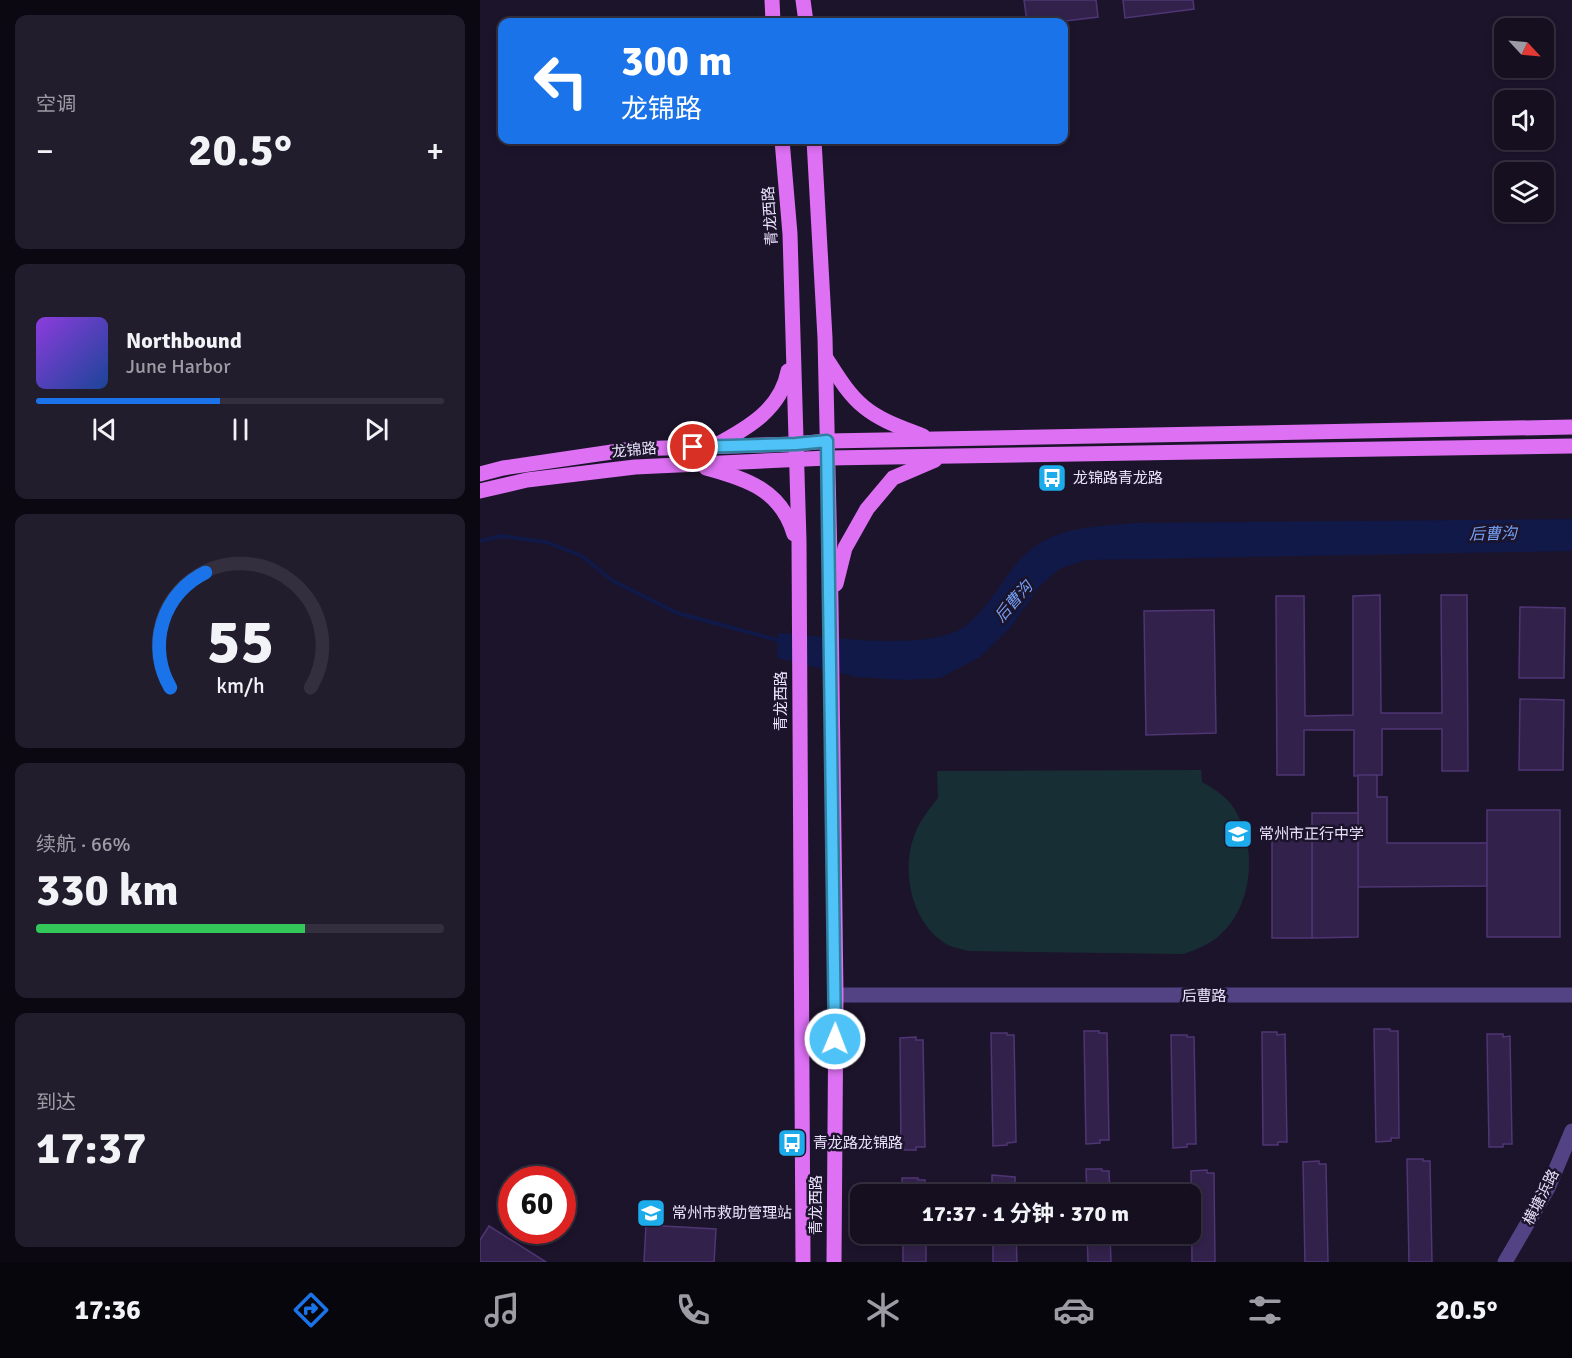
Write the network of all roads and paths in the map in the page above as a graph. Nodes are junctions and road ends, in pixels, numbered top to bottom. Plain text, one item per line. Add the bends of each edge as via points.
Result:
1 (772, 0) edge
2 (803, 0) edge
3 (773, 18) edge
4 (805, 18) edge
5 (782, 144) edge
6 (814, 144) edge
7 (793, 341) junction
8 (826, 358) junction
9 (1572, 427) edge
10 (932, 439) junction
11 (827, 441) junction
12 (796, 444) junction
13 (1572, 446) edge
14 (714, 447) junction
15 (941, 457) junction
16 (828, 458) junction
17 (796, 460) junction
18 (691, 465) junction
19 (480, 474) edge
20 (480, 491) edge
21 (799, 552) junction
22 (831, 604) junction
23 (836, 995) junction
24 (1572, 995) edge
25 (1572, 1131) edge
26 (803, 1262) edge
27 (834, 1262) edge
28 (1505, 1262) edge

1 - 3 main road
2 - 4 main road
5 - 7 main road, 青龙西路
6 - 8 main road, 青龙西路
7 - 12 main road, 青龙西路
7 - 14 main road via 785,387 766,413
8 - 10 main road via 863,406 890,423
8 - 11 main road, 青龙西路
9 - 10 main road, 龙锦路
10 - 11 main road, 龙锦路
11 - 12 main road, 龙锦路
11 - 16 main road, 青龙西路
12 - 14 main road, 龙锦路
12 - 17 main road, 青龙西路
13 - 15 main road, 龙锦路
14 - 19 main road, 龙锦路 via 632,449
15 - 16 main road, 龙锦路
15 - 22 main road via 893,478 867,509 845,549
16 - 17 main road, 龙锦路
16 - 22 main road, 青龙西路
17 - 18 main road, 龙锦路
17 - 21 main road, 青龙西路
18 - 20 main road, 龙锦路 via 538,478
18 - 21 main road via 742,478 773,497 789,518
21 - 26 main road, 青龙西路
22 - 23 main road, 青龙西路
23 - 24 street, 后曹路
23 - 27 main road, 青龙西路
25 - 28 street, 横塘浜路 via 1548,1188

